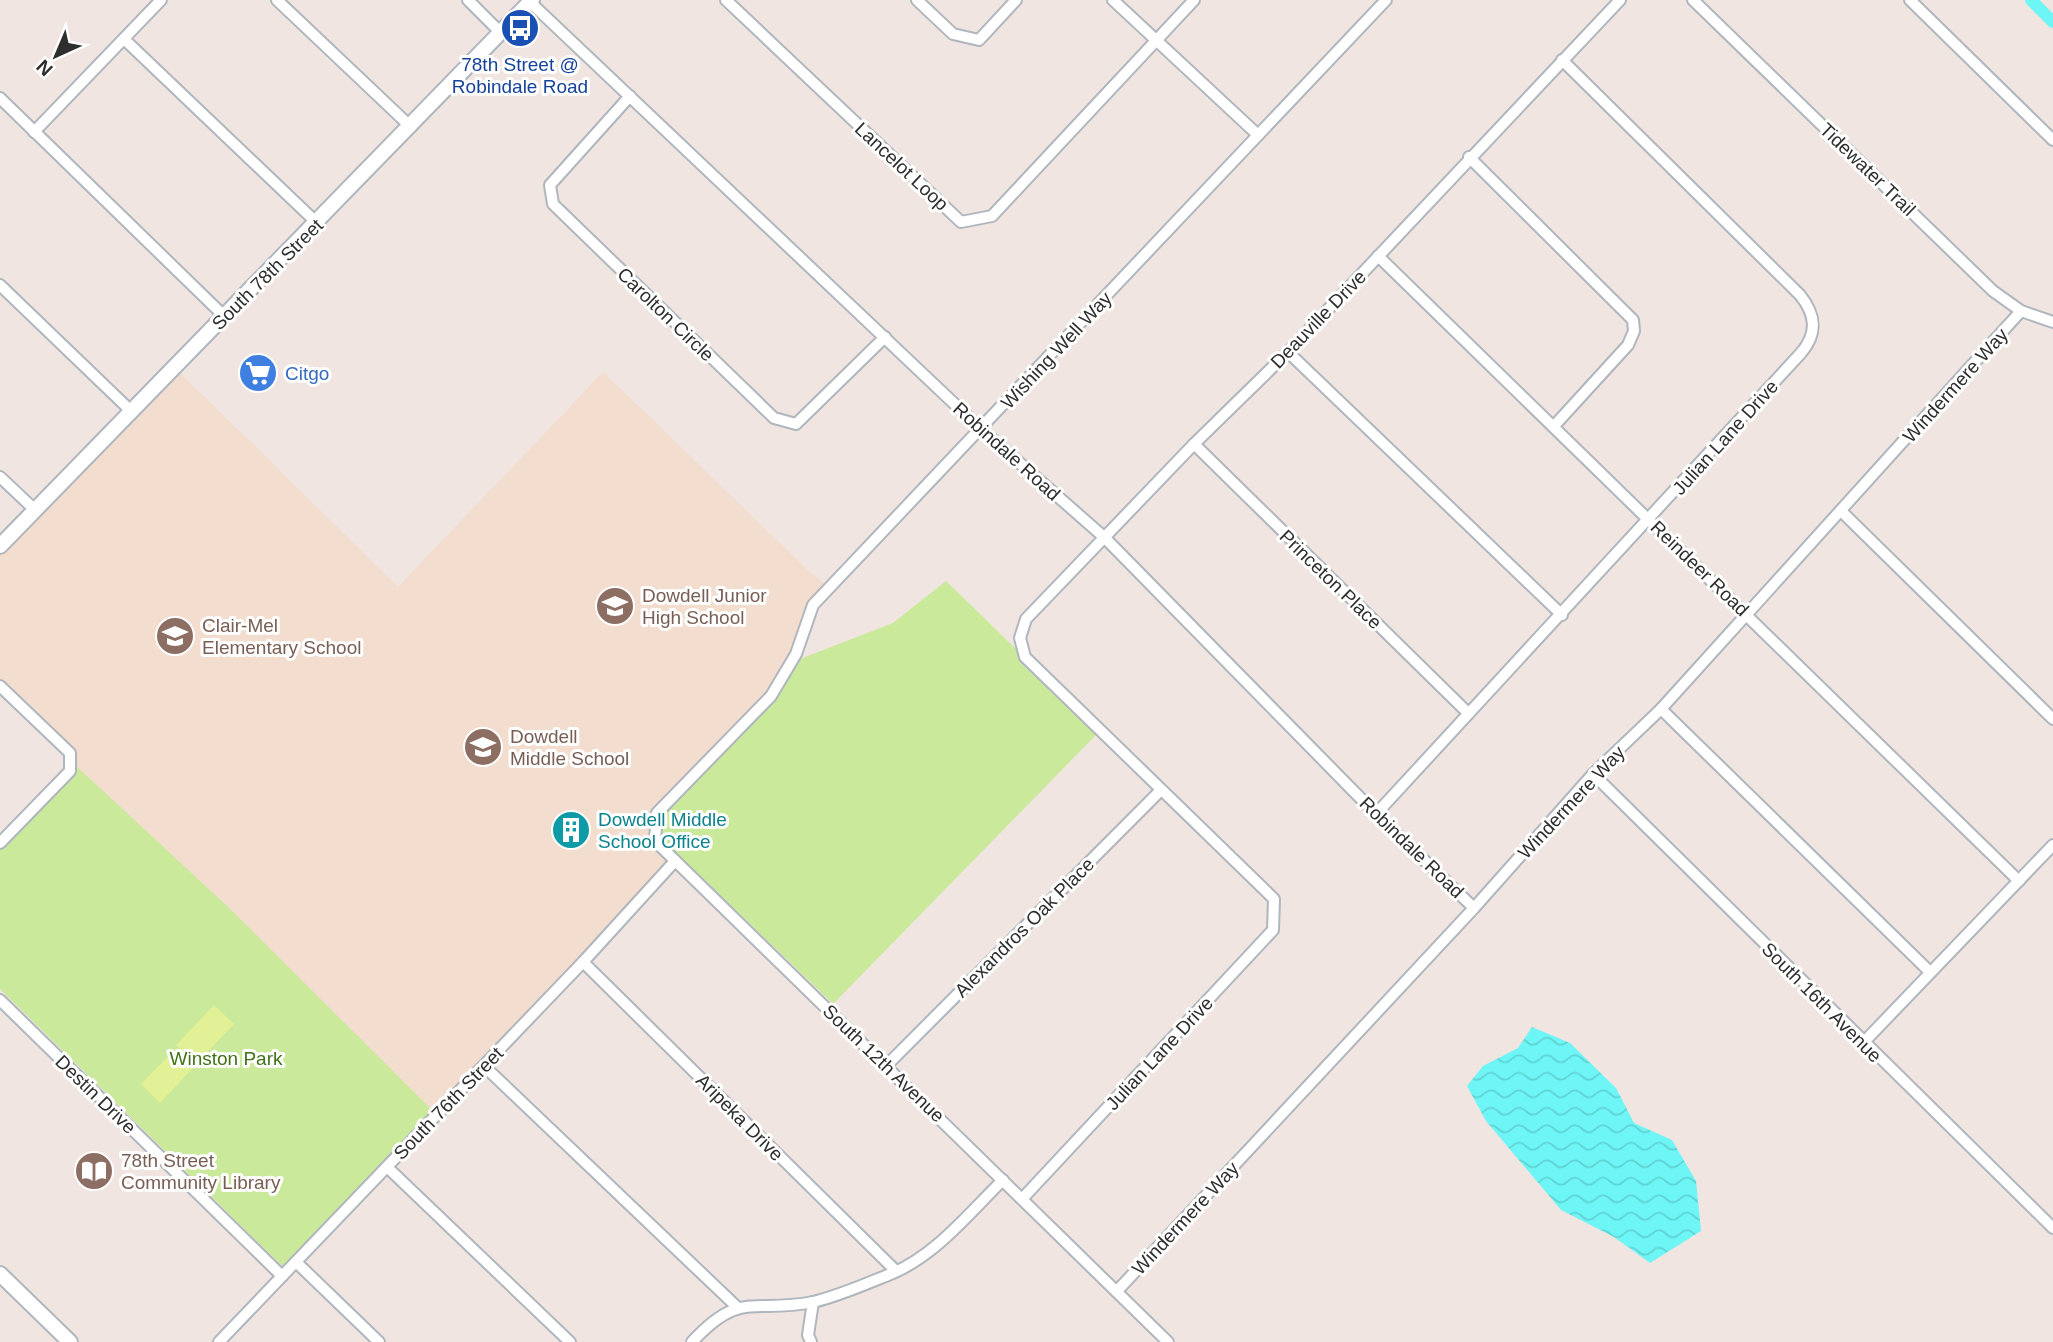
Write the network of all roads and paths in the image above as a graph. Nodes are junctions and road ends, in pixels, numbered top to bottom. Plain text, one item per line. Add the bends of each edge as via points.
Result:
1 (160, 0) edge
2 (276, 0) edge
3 (468, 0) edge
4 (726, 0) edge
5 (917, 0) edge
6 (1016, 0) edge
7 (1113, 0) edge
8 (1194, 0) edge
9 (1386, 0) edge
10 (1620, 0) edge
11 (1693, 0) edge
12 (1910, 0) edge
13 (531, 1) edge
14 (501, 33) junction
15 (124, 39) junction
16 (1155, 41) junction
17 (1562, 60) junction
18 (630, 96) junction
19 (0, 98) edge
20 (411, 127) junction
21 (34, 132) junction
22 (1258, 135) junction
23 (2053, 140) edge
24 (1469, 157) junction
25 (317, 223) junction
26 (1378, 256) junction
27 (0, 285) edge
28 (2021, 311) junction
29 (224, 316) junction
30 (2053, 322) edge
31 (885, 338) junction
32 (1288, 352) junction
33 (131, 411) junction
34 (1554, 426) junction
35 (981, 429) junction
36 (1194, 444) junction
37 (0, 477) edge
38 (34, 510) junction
39 (1842, 511) junction
40 (1650, 520) junction
41 (1105, 538) junction
42 (0, 546) edge
43 (1747, 614) junction
44 (1562, 615) junction
45 (0, 686) edge
46 (1661, 709) junction
47 (1468, 713) junction
48 (2053, 719) edge
49 (1593, 774) junction
50 (692, 776) joint
51 (1161, 790) junction
52 (1376, 814) junction
53 (0, 843) edge
54 (2053, 845) edge
55 (675, 862) junction
56 (2019, 881) junction
57 (1475, 908) junction
58 (583, 962) junction
59 (1930, 972) junction
60 (0, 1000) edge
61 (1863, 1043) junction
62 (887, 1065) junction
63 (484, 1066) junction
64 (387, 1167) junction
65 (1003, 1180) junction
66 (1022, 1199) junction
67 (2053, 1228) edge
68 (296, 1262) junction
69 (896, 1271) junction
70 (0, 1274) edge
71 (282, 1276) junction
72 (1117, 1291) junction
73 (813, 1302) junction
74 (737, 1307) junction
75 (70, 1342) edge
76 (219, 1342) edge
77 (379, 1342) edge
78 (570, 1342) edge
79 (692, 1342) edge
80 (811, 1342) edge
81 (1168, 1342) edge

1 - 15 street
2 - 20 street
3 - 14 street
4 - 16 street, Lancelot Loop via 961,222 992,216
5 - 6 street via 953,34 979,40
7 - 16 street
8 - 16 street, Lancelot Loop
9 - 22 street, Wishing Well Way
10 - 17 street, Deauville Drive
11 - 28 street, Tidewater Trail via 1993,291
12 - 23 street
13 - 14 street, South 78th Street
13 - 18 street, Robindale Road
14 - 20 street, South 78th Street
15 - 21 street
15 - 25 street
16 - 22 street
17 - 24 street, Deauville Drive
17 - 40 street, Julian Lane Drive via 1800,295 1814,320 1801,354
18 - 31 street, Robindale Road
18 - 31 street, Carolton Circle via 550,185 553,204 774,418 796,424
19 - 21 street
20 - 25 street, South 78th Street
21 - 29 street
22 - 35 street, Wishing Well Way
24 - 26 street, Deauville Drive
24 - 34 street via 1633,320 1628,345
25 - 29 street, South 78th Street
26 - 32 street, Deauville Drive
26 - 34 street, Reindeer Road
27 - 33 street
28 - 30 street, Tidewater Trail
28 - 39 street, Windermere Way
29 - 33 street, South 78th Street
31 - 35 street, Robindale Road
32 - 36 street, Deauville Drive
32 - 44 street
33 - 38 street, South 78th Street
34 - 40 street, Reindeer Road
35 - 41 street, Robindale Road
35 - 50 street, Wishing Well Way via 813,605 796,654 771,696
36 - 41 street, Deauville Drive
36 - 47 street, Princeton Place
37 - 38 street
38 - 42 street, South 78th Street
39 - 43 street, Windermere Way
39 - 48 street
40 - 43 street, Reindeer Road
40 - 44 street, Julian Lane Drive
41 - 51 street, Deauville Drive via 1026,619 1020,638 1025,657
41 - 52 street, Robindale Road
43 - 46 street, Windermere Way
43 - 56 street, Reindeer Road
44 - 47 street, Julian Lane Drive
45 - 53 street via 70,753 70,771
46 - 49 street, Windermere Way
46 - 59 street
47 - 52 street, Julian Lane Drive
49 - 57 street, Windermere Way
49 - 61 street, South 16th Avenue
50 - 55 street, South 12th Avenue via 657,813 655,841
51 - 62 street, Alexandros Oak Place
51 - 66 street, Julian Lane Drive via 1274,898 1273,930
52 - 57 street, Robindale Road
54 - 56 street
55 - 58 street, South 76th Street
55 - 62 street, South 12th Avenue
56 - 59 street
57 - 72 street, Windermere Way
58 - 63 street, South 76th Street
58 - 69 street, Aripeka Drive
59 - 61 street
60 - 71 street, Destin Drive
61 - 67 street, South 16th Avenue
62 - 65 street, South 12th Avenue
63 - 64 street, South 76th Street
63 - 74 street
64 - 68 street, South 76th Street
64 - 78 street
65 - 66 street, South 12th Avenue
65 - 69 street via 939,1244
66 - 72 street, South 12th Avenue
68 - 71 street, South 76th Street
68 - 77 street
69 - 73 street
70 - 75 street
71 - 76 street, South 76th Street
72 - 81 street, South 12th Avenue
73 - 74 street
73 - 80 street
74 - 79 street via 711,1322

